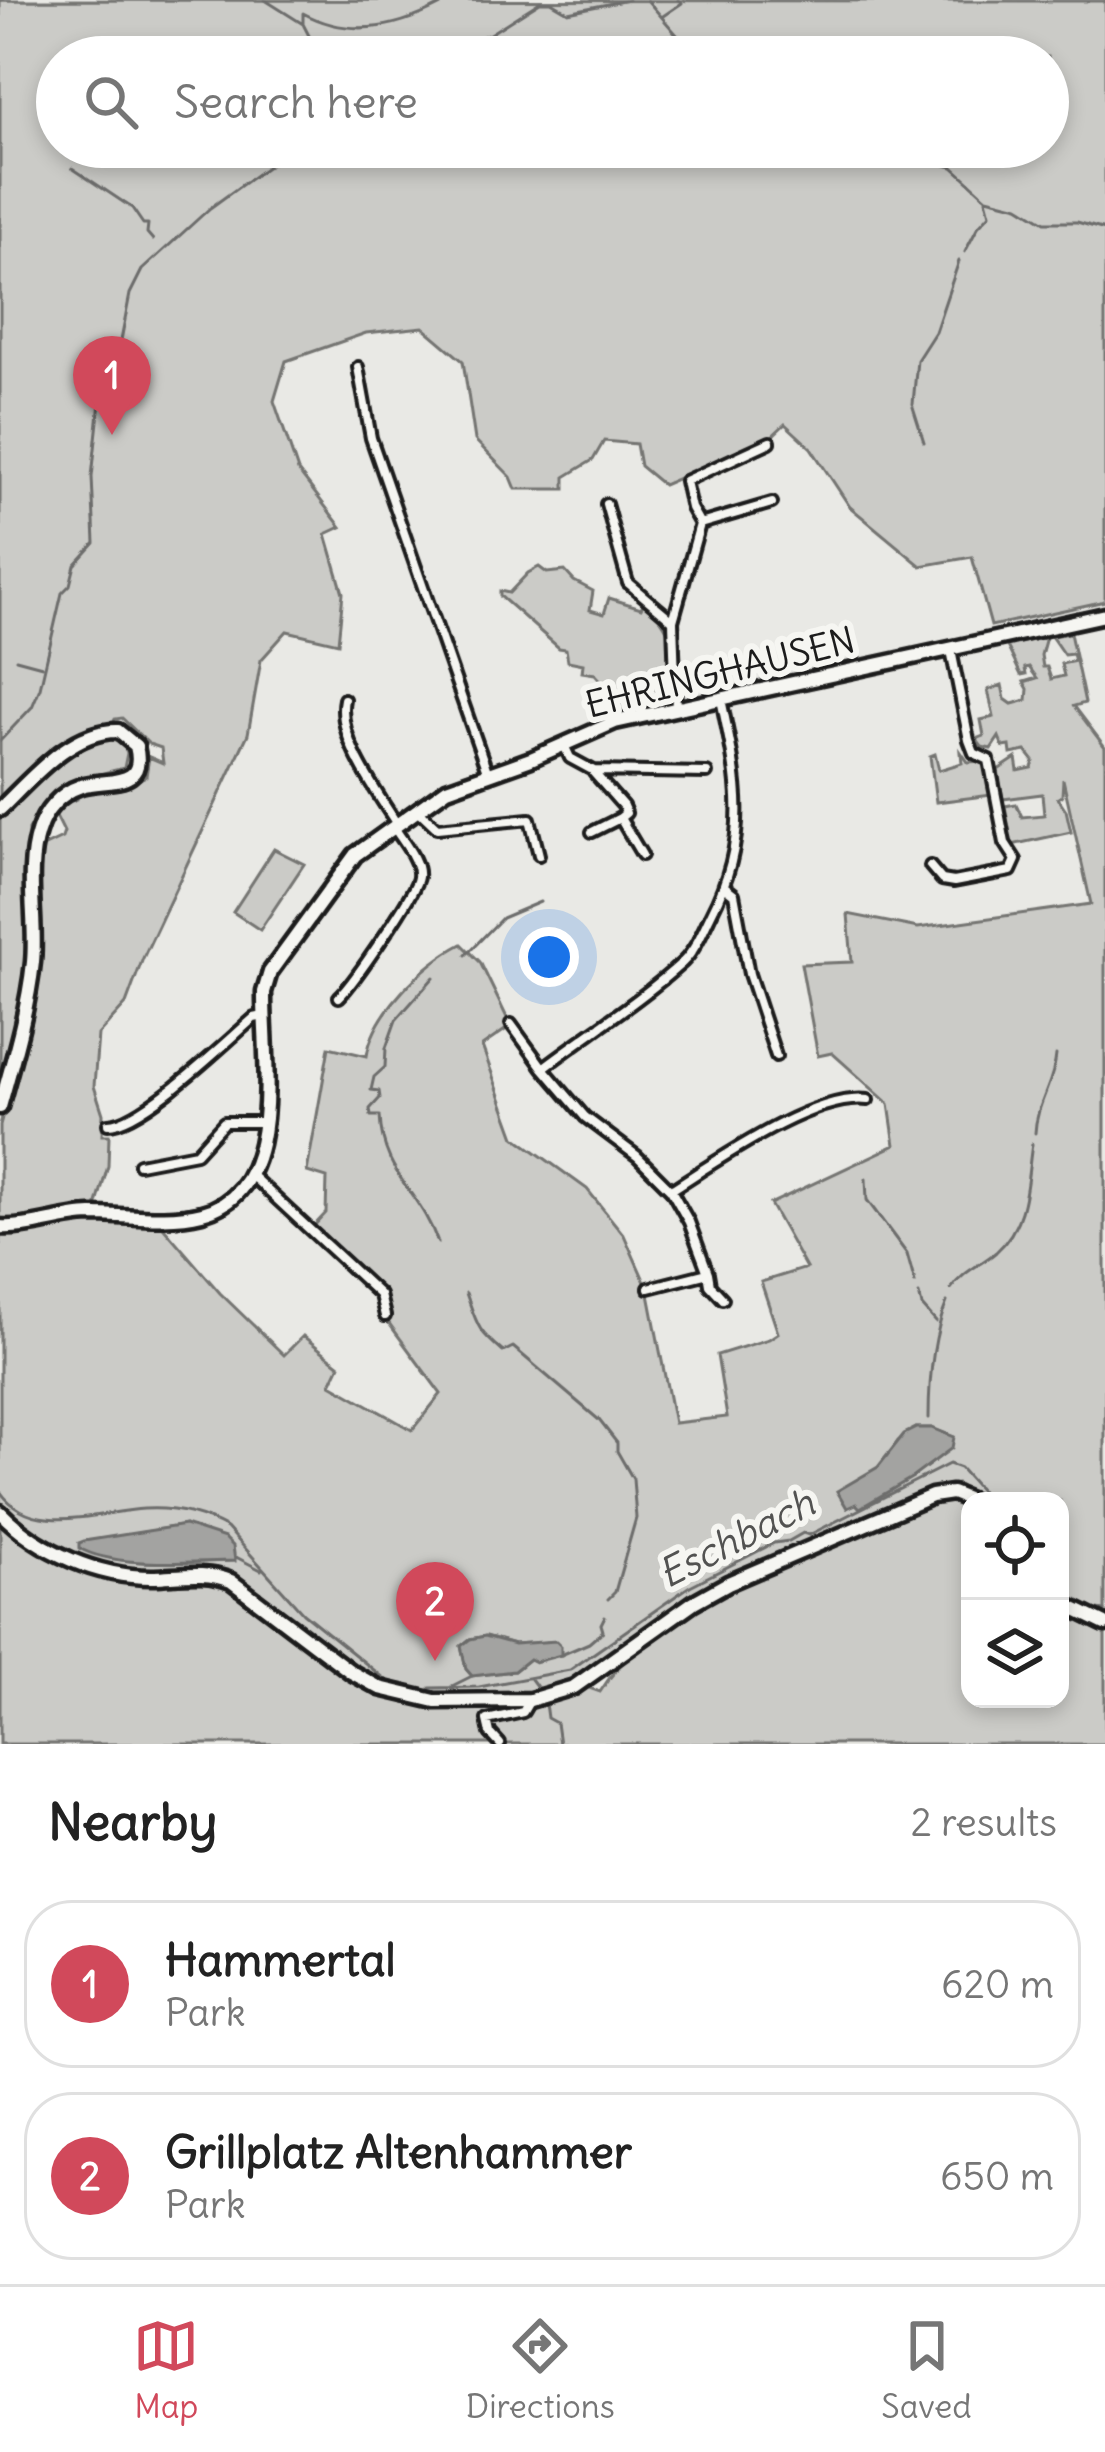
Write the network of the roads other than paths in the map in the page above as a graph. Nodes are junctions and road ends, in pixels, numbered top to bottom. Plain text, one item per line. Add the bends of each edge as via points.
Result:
1 (358, 368) dead end
2 (770, 442) dead end
3 (772, 503) dead end
4 (606, 504) dead end
5 (700, 524) junction
6 (1105, 615) edge
7 (673, 621) junction
8 (951, 650) junction
9 (344, 699) dead end
10 (721, 699) junction
11 (676, 709) junction
12 (563, 744) junction
13 (594, 772) junction
14 (707, 773) dead end
15 (488, 774) junction
16 (416, 808) junction
17 (0, 809) edge
18 (620, 818) junction
19 (394, 824) junction
20 (592, 832) dead end
21 (539, 855) dead end
22 (643, 855) dead end
23 (930, 866) dead end
24 (725, 887) junction
25 (339, 997) dead end
26 (264, 1016) junction
27 (512, 1024) dead end
28 (776, 1056) dead end
29 (543, 1068) junction
30 (868, 1100) dead end
31 (0, 1107) edge
32 (263, 1122) junction
33 (108, 1124) dead end
34 (139, 1164) dead end
35 (252, 1176) junction
36 (671, 1190) junction
37 (0, 1227) edge
38 (708, 1273) junction
39 (650, 1288) dead end
40 (723, 1299) dead end
41 (385, 1316) dead end
42 (961, 1497) edge
43 (0, 1512) edge
44 (1069, 1606) edge
45 (1105, 1624) edge
46 (540, 1698) junction
47 (500, 1744) edge

1 - 15 street via 371,438
2 - 5 street via 685,481
3 - 5 street
4 - 7 street via 628,583
5 - 7 street
6 - 8 main road, EHRINGHAUSEN
7 - 11 street
8 - 10 main road, EHRINGHAUSEN
8 - 23 street via 969,740 989,760 1005,843 1016,860 1011,871 953,882
9 - 19 street via 360,764
10 - 11 main road, EHRINGHAUSEN
10 - 24 street via 738,835
11 - 12 main road, EHRINGHAUSEN via 606,724
12 - 13 street, EHRINGHAUSEN
12 - 15 main road, EHRINGHAUSEN
13 - 14 street, EHRINGHAUSEN
13 - 18 street, EHRINGHAUSEN via 626,813
15 - 16 main road, EHRINGHAUSEN
16 - 19 main road, EHRINGHAUSEN
16 - 21 street via 437,828 530,819
17 - 31 main road via 85,739 118,731 136,746 130,776 73,790 38,829 33,961
18 - 20 street
18 - 22 street, EHRINGHAUSEN
19 - 25 street via 418,870 415,890
19 - 26 main road, EHRINGHAUSEN via 352,858 273,967
24 - 28 street via 734,894 748,974
24 - 29 street via 682,962
26 - 32 main road, EHRINGHAUSEN
26 - 33 street via 155,1101
27 - 29 street
29 - 36 street via 585,1118
30 - 36 street via 781,1125
32 - 34 street via 224,1122 196,1153
32 - 35 main road, EHRINGHAUSEN
35 - 37 main road via 225,1203 197,1214 71,1216
35 - 41 street via 380,1295
36 - 38 street
38 - 39 street
38 - 40 street
42 - 46 main road via 932,1496 728,1582 584,1681
43 - 46 main road via 104,1572 225,1578 351,1672 394,1694 448,1702
44 - 45 main road
46 - 47 street via 523,1712 488,1718

